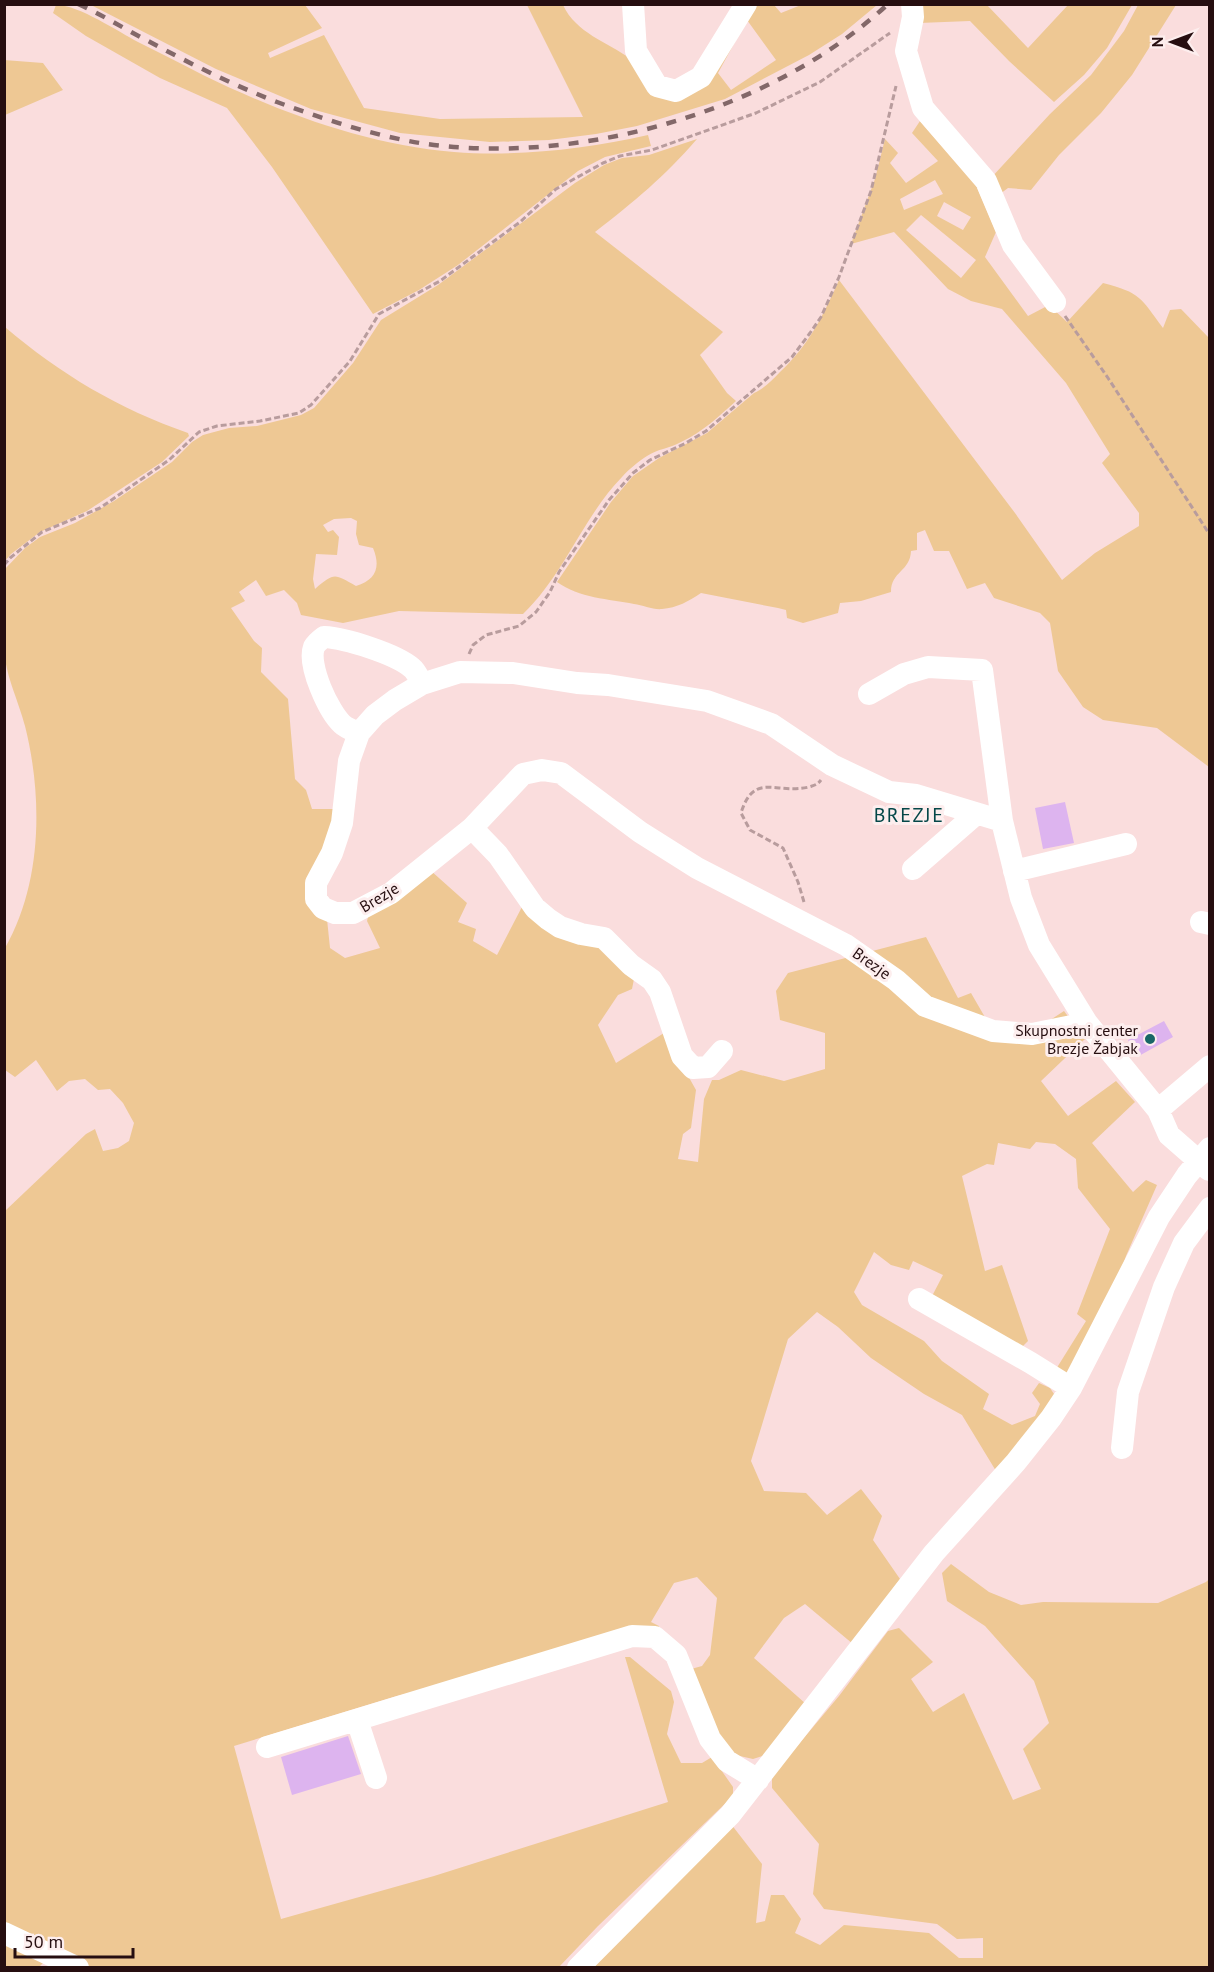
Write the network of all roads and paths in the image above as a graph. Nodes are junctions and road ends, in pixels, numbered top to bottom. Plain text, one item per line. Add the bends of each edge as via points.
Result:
1 (633, 4) edge
2 (746, 4) edge
3 (913, 10) edge
4 (897, 82) dead end
5 (1056, 302) joint
6 (1209, 535) edge
7 (4, 565) edge
8 (460, 672) junction
9 (422, 684) junction
10 (869, 694) dead end
11 (359, 733) junction
12 (832, 765) junction
13 (975, 814) junction
14 (1002, 822) junction
15 (472, 828) junction
16 (1126, 844) dead end
17 (913, 869) dead end
18 (1014, 870) junction
19 (812, 929) junction
20 (1087, 1023) junction
21 (722, 1051) dead end
22 (1209, 1066) edge
23 (1158, 1110) junction
24 (1206, 1159) edge
25 (1209, 1208) edge
26 (919, 1299) dead end
27 (1071, 1388) junction
28 (1122, 1448) dead end
29 (357, 1720) junction
30 (267, 1747) dead end
31 (375, 1778) dead end
32 (758, 1780) junction
33 (4, 1933) edge
34 (78, 1968) edge
35 (578, 1968) edge

1 - 2 street via 636,51 657,87 676,92 701,77
3 - 5 street via 906,51 923,108 986,181 1013,244
3 - 7 path via 820,81 756,113 652,150 620,156 556,189 520,222 440,280 380,314 350,361 311,405 299,412 199,432 169,460 100,508 42,532
4 - 8 path via 871,191 821,316 810,333 792,357 706,430 633,473 565,563 536,612 519,626 486,634 473,645
5 - 6 path
8 - 9 street, Brezje
8 - 12 street, Brezje via 608,685 707,701 771,724
9 - 11 street, Brezje via 375,715
9 - 11 street via 414,669 395,657 324,637 315,645 312,655 321,692 342,725
10 - 14 street via 904,674 928,668 982,670
11 - 15 street, Brezje via 349,760 342,823 316,883 316,899 323,908 353,913 391,893
12 - 13 street, Brezje via 889,792 916,795
12 - 19 path via 817,785 798,790 760,787 746,797 741,813 750,830 783,848
13 - 14 street, Brezje
13 - 17 street
14 - 18 street
15 - 19 street, Brezje via 523,774 542,770 561,773 640,832 697,868
15 - 21 street via 548,919 560,927 604,938 652,980 660,992 682,1056 693,1068 708,1067
16 - 18 street
18 - 20 street via 1040,945
19 - 20 street, Brezje via 846,945 925,1006 993,1031 1032,1034
20 - 23 street
22 - 23 street
23 - 24 street via 1169,1135
24 - 27 street via 1159,1217
25 - 28 street via 1184,1242 1164,1287 1128,1392
26 - 27 street
27 - 32 street via 1016,1462 934,1553
29 - 30 street
29 - 31 street
29 - 32 street via 632,1636 655,1637 676,1655 710,1739 727,1761
32 - 35 street via 730,1815
33 - 34 street

